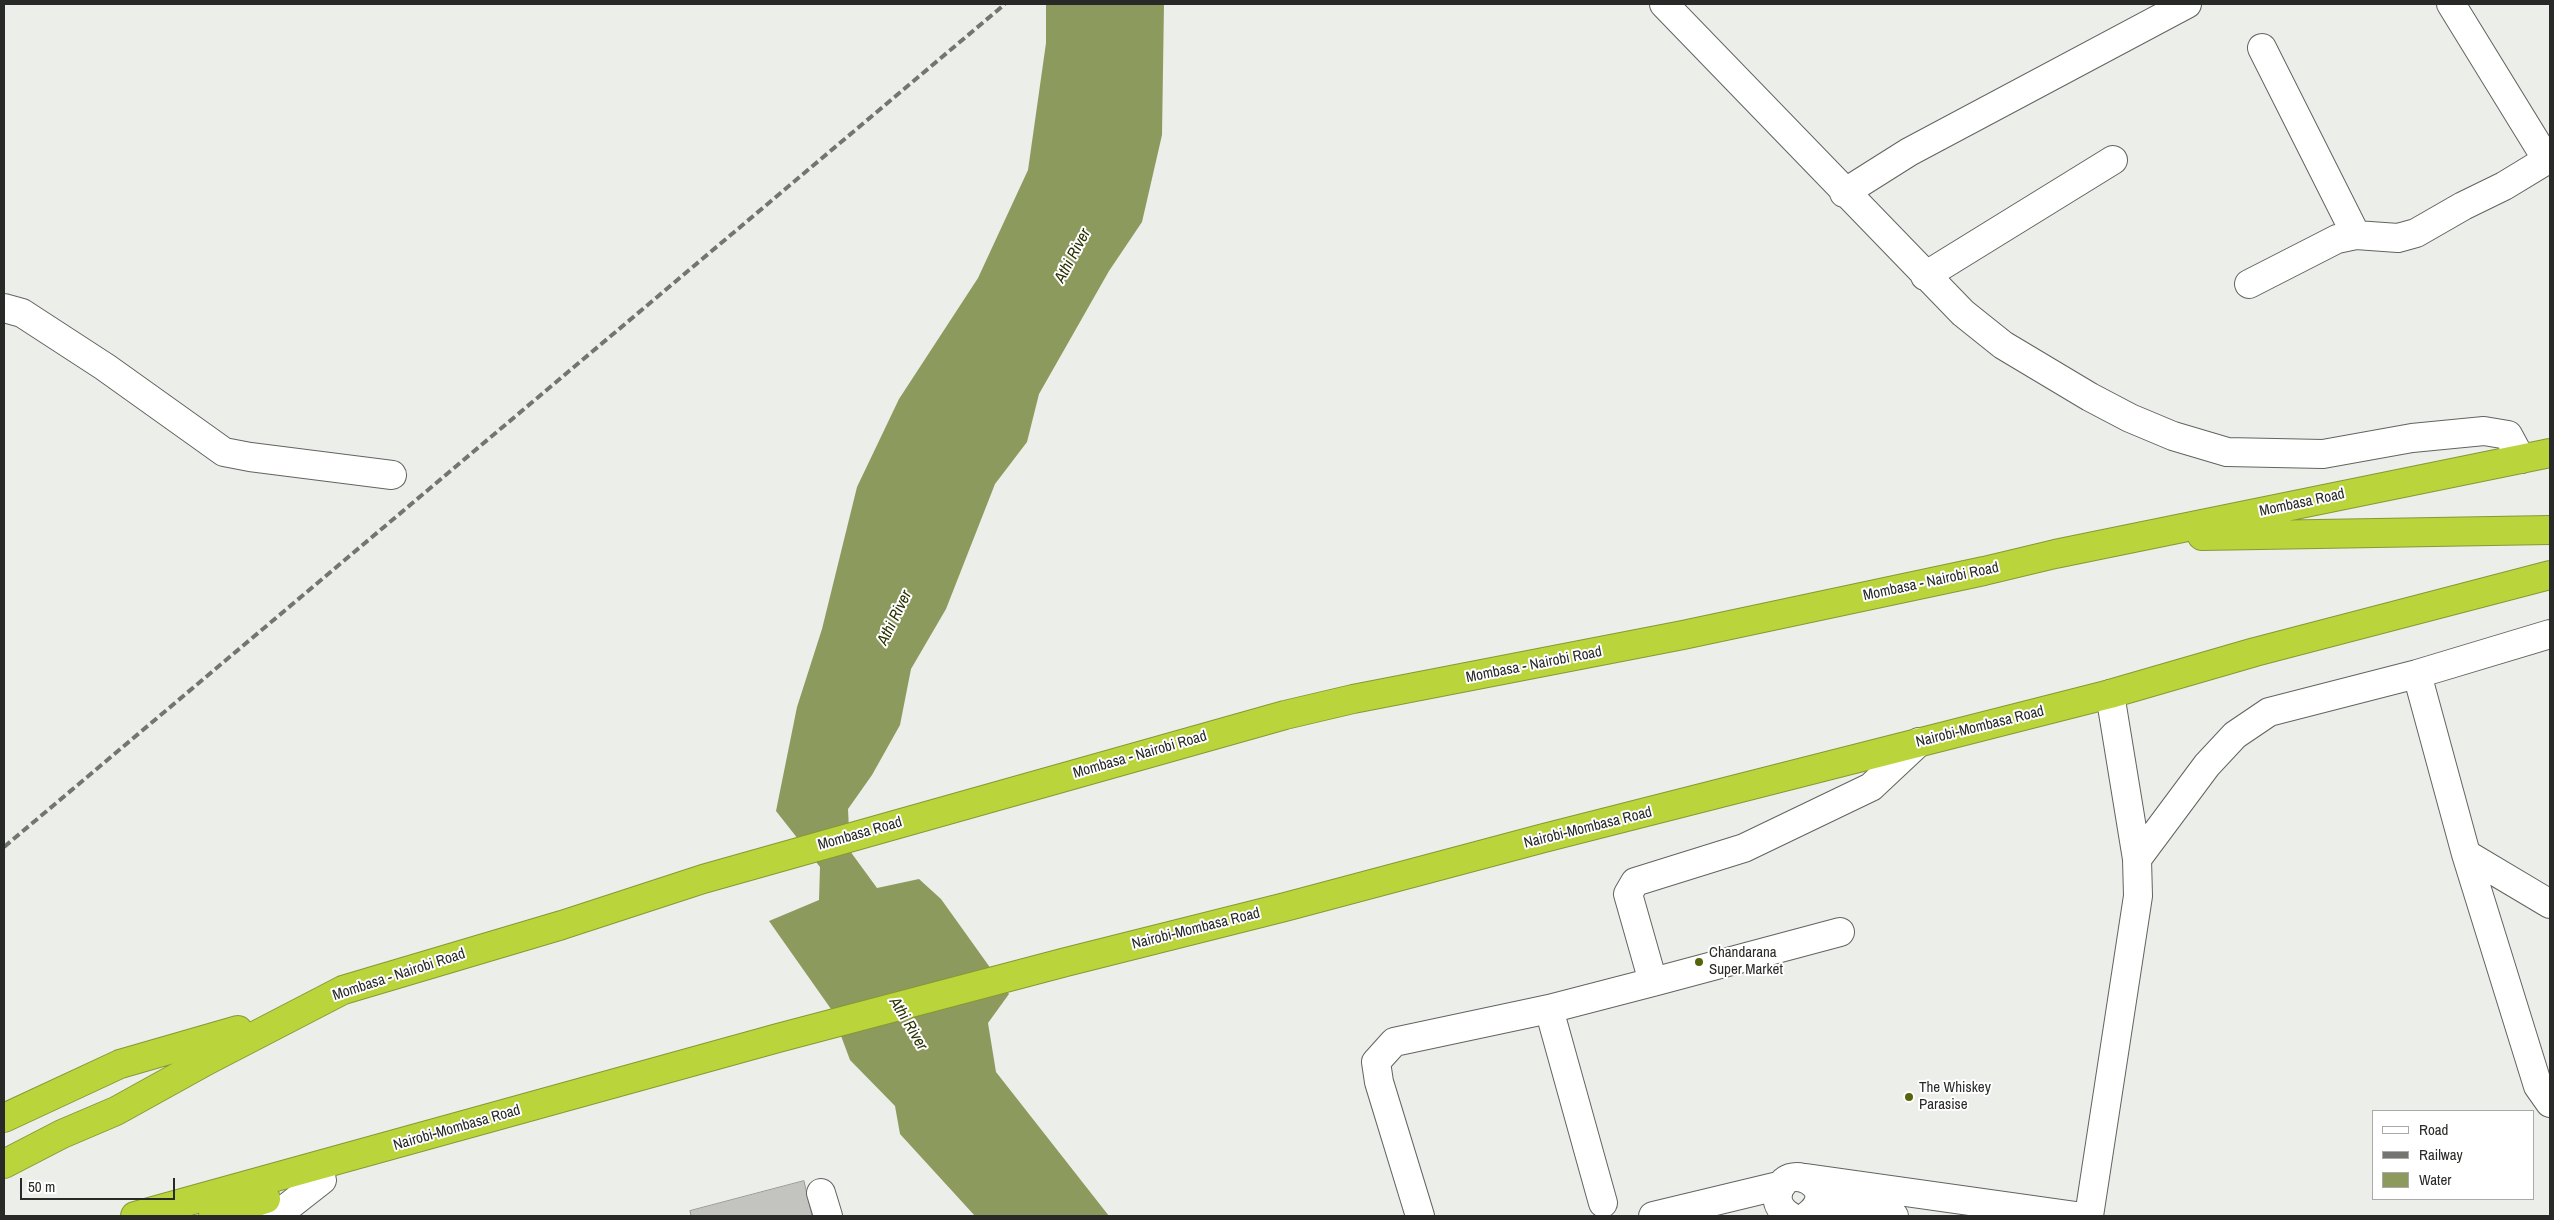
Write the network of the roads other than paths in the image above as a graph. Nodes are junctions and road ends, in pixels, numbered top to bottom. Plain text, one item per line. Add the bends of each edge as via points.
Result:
1 (1664, 4) edge
2 (2187, 4) edge
3 (2452, 4) edge
4 (2262, 48) dead end
5 (2549, 159) edge
6 (2113, 160) dead end
7 (1844, 193) junction
8 (2356, 235) junction
9 (1925, 276) junction
10 (2249, 284) dead end
11 (4, 308) edge
12 (2550, 453) edge
13 (2521, 459) junction
14 (392, 475) dead end
15 (2550, 530) edge
16 (2132, 538) junction
17 (2054, 554) joint
18 (2550, 575) edge
19 (2550, 634) edge
20 (2417, 674) junction
21 (2110, 694) junction
22 (1919, 742) junction
23 (1018, 790) joint
24 (2466, 854) junction
25 (2137, 858) junction
26 (703, 879) joint
27 (2550, 904) edge
28 (1840, 932) dead end
29 (1653, 982) junction
30 (1549, 1009) junction
31 (298, 1013) junction
32 (2550, 1103) edge
33 (4, 1118) edge
34 (418, 1138) junction
35 (4, 1164) edge
36 (322, 1180) junction
37 (1794, 1181) junction
38 (1603, 1203) dead end
39 (1813, 1210) edge
40 (135, 1216) edge
41 (213, 1216) edge
42 (276, 1216) edge
43 (1420, 1216) edge
44 (1653, 1216) edge
45 (1790, 1216) edge
46 (1894, 1216) edge
47 (2076, 1216) edge
48 (2089, 1216) edge

1 - 7 street
2 - 7 street via 1909,152
3 - 5 street
4 - 8 street
5 - 8 street via 2416,233 2398,238
6 - 9 street
7 - 9 street
8 - 10 street via 2337,239
9 - 13 street via 1963,313 2003,345 2122,414 2182,439 2227,452 2323,454 2412,438 2484,431 2508,435
11 - 14 street via 22,313 105,367 224,452
12 - 13 highway, Mombasa Road
13 - 16 highway, Mombasa Road
15 - 16 highway
16 - 17 highway, Mombasa Road
17 - 23 highway, Mombasa - Nairobi Road via 1984,572 1682,635 1333,704
18 - 21 highway via 2255,652
19 - 20 street
20 - 24 street
20 - 25 street via 2269,712 2235,735 2207,765
21 - 22 highway, Nairobi-Mombasa Road
21 - 25 street
22 - 29 street via 1871,787 1744,848 1635,882 1628,894
22 - 34 highway, Nairobi-Mombasa Road via 1066,962
23 - 26 highway, Mombasa Road
24 - 27 street
24 - 32 street via 2538,1086
25 - 48 street via 2138,896
26 - 31 highway, Mombasa - Nairobi Road via 343,990
28 - 29 street
29 - 30 street
30 - 38 street
30 - 43 street via 1394,1042 1376,1062 1379,1082
31 - 33 highway via 120,1064
31 - 35 highway, Mombasa - Nairobi Road via 116,1111
34 - 36 highway
34 - 40 highway, Nairobi-Mombasa Road
36 - 41 highway
36 - 42 street
37 - 39 street via 1815,1184 1819,1193
37 - 44 street
37 - 45 street via 1778,1193 1782,1210
37 - 47 street
39 - 46 street

